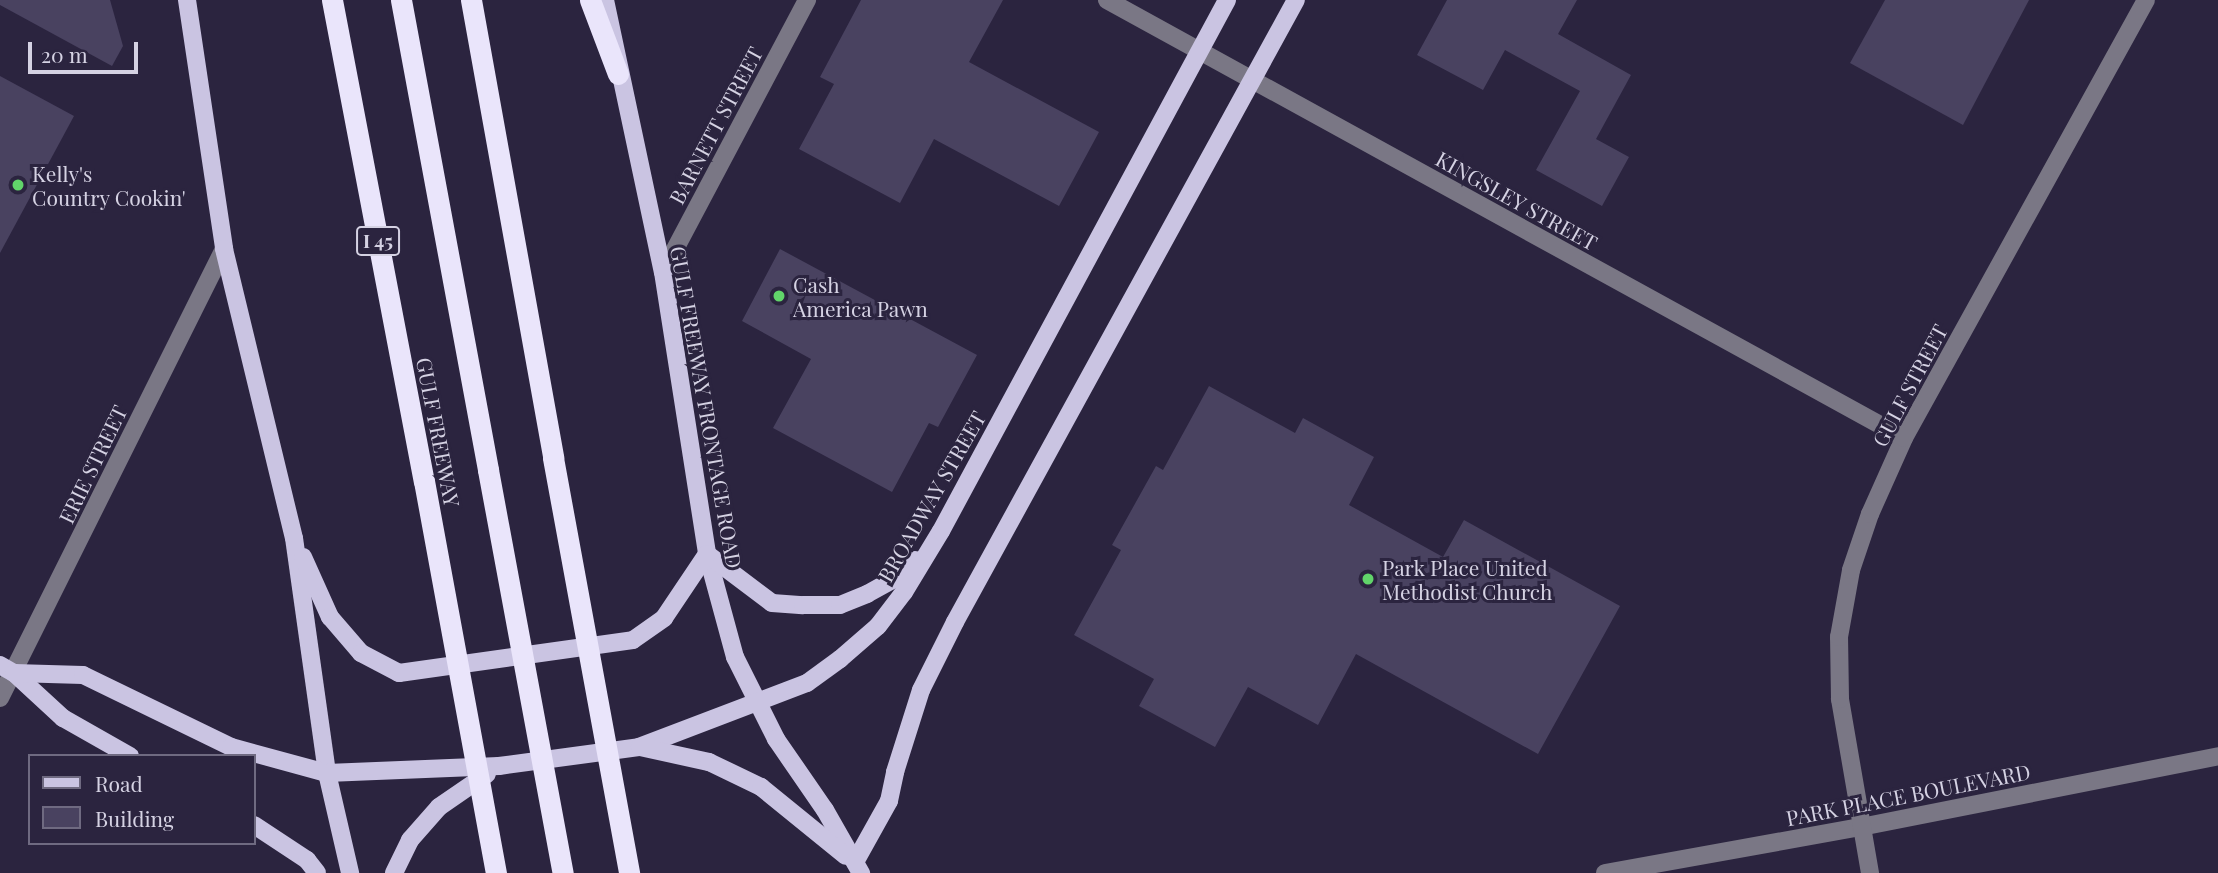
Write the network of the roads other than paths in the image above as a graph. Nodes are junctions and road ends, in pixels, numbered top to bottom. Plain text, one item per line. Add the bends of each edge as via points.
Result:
1 (187, 0) edge
2 (332, 0) edge
3 (401, 0) edge
4 (471, 0) edge
5 (590, 0) edge
6 (605, 0) edge
7 (807, 0) edge
8 (1107, 0) edge
9 (1227, 0) edge
10 (1296, 0) edge
11 (2146, 0) edge
12 (1200, 50) junction
13 (618, 74) junction
14 (1253, 79) junction
15 (224, 249) junction
16 (663, 272) junction
17 (1904, 438) junction
18 (941, 531) junction
19 (294, 538) junction
20 (707, 554) junction
21 (7, 669) edge
22 (0, 698) edge
23 (757, 702) junction
24 (639, 747) junction
25 (126, 754) edge
26 (2218, 756) edge
27 (499, 766) junction
28 (327, 773) junction
29 (256, 826) edge
30 (1860, 827) junction
31 (858, 868) edge
32 (317, 873) edge
33 (350, 873) edge
34 (394, 873) edge
35 (496, 873) edge
36 (562, 873) edge
37 (629, 873) edge
38 (1605, 873) edge
39 (1870, 873) edge

1 - 15 main road
2 - 35 highway, GULF FREEWAY / I 45, bridge
3 - 36 highway, GULF FREEWAY, bridge
4 - 37 highway, bridge
5 - 13 highway
6 - 13 main road, GULF FREEWAY FRONTAGE ROAD
7 - 16 street, BARNETT STREET
8 - 12 street, KINGSLEY STREET
9 - 12 main road, BROADWAY STREET
10 - 14 main road
11 - 17 street, GULF STREET
12 - 14 street, KINGSLEY STREET
12 - 18 main road, BROADWAY STREET
13 - 16 main road, GULF FREEWAY FRONTAGE ROAD
14 - 17 street, KINGSLEY STREET
14 - 31 main road via 955,622 921,690 889,801
15 - 19 main road
15 - 21 street, ERIE STREET
16 - 20 main road, GULF FREEWAY FRONTAGE ROAD
17 - 30 street, GULF STREET via 1851,570 1839,637 1840,699
18 - 20 main road via 900,576 840,605 772,603
18 - 23 main road, BROADWAY STREET via 878,625 807,683
19 - 20 main road via 330,617 361,653 399,673 633,640 664,618
19 - 28 main road
20 - 23 main road, GULF FREEWAY FRONTAGE ROAD via 735,657
21 - 22 street, ERIE STREET
21 - 25 main road via 63,718
21 - 28 main road via 83,676 231,747
23 - 24 main road, BROADWAY STREET
23 - 31 main road, GULF FREEWAY FRONTAGE ROAD
24 - 27 main road, BROADWAY STREET
24 - 31 main road via 709,762 761,787
26 - 30 street, PARK PLACE BOULEVARD
27 - 28 main road
27 - 34 main road, BROADWAY STREET via 439,807 410,840
28 - 33 main road
29 - 32 main road via 307,860
30 - 38 street, PARK PLACE BOULEVARD
30 - 39 street, GULF STREET

